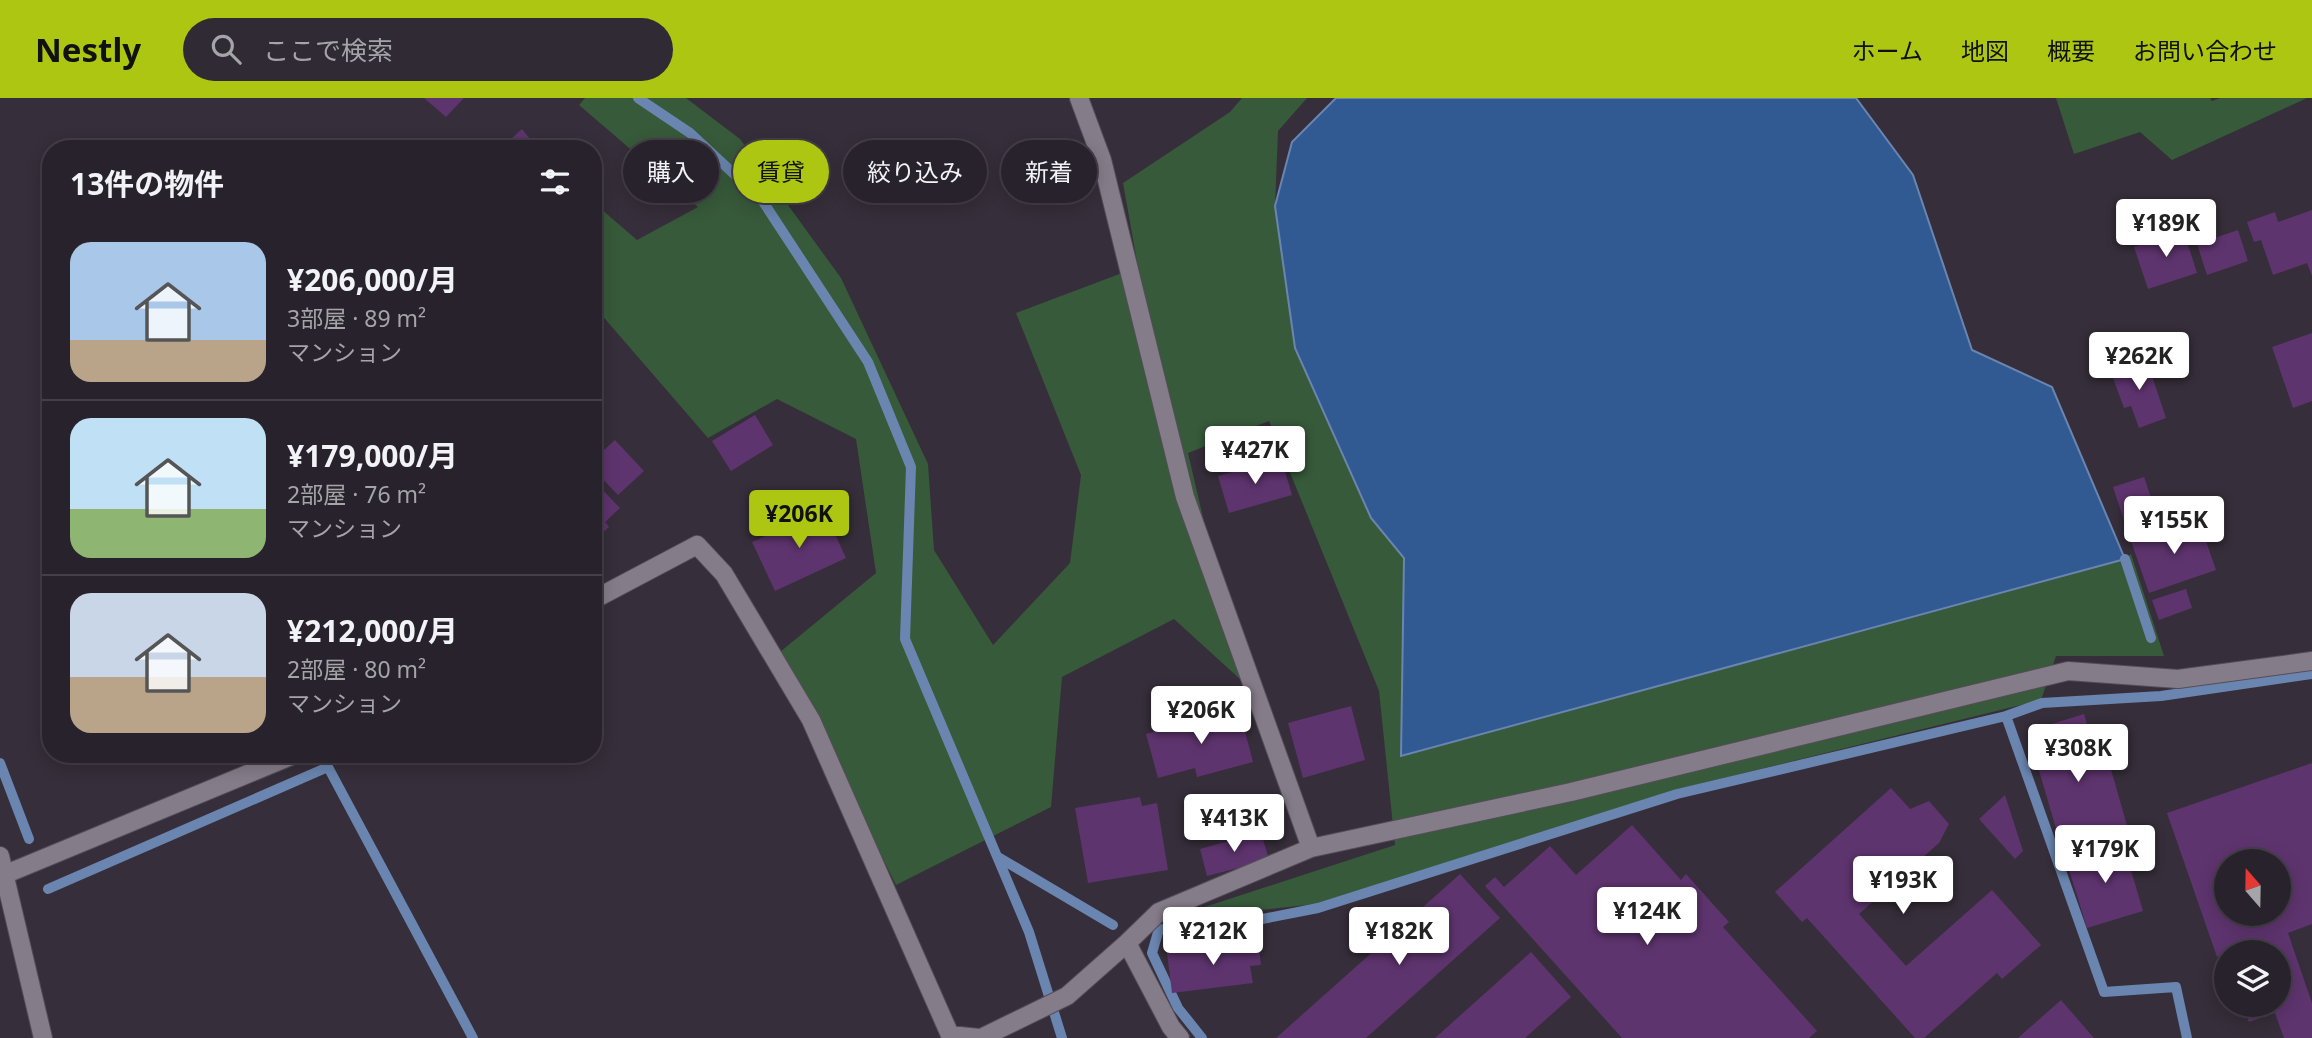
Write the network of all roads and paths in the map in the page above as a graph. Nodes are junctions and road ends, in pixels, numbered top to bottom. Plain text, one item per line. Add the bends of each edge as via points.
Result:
1 (1079, 98) edge
2 (602, 595) edge
3 (2312, 661) edge
4 (274, 763) edge
5 (1311, 848) junction
6 (0, 856) edge
7 (6, 874) junction
8 (1127, 943) junction
9 (947, 1036) edge
10 (43, 1038) edge
11 (980, 1038) edge
12 (1180, 1038) edge

1 - 5 street via 1102,160 1185,497
2 - 9 street via 697,545 724,574 811,720
3 - 5 street via 2178,679 2068,671 1571,792
4 - 7 street
5 - 8 street via 1160,912
6 - 7 street
7 - 10 street
8 - 11 street via 1067,996
8 - 12 street
9 - 11 street

